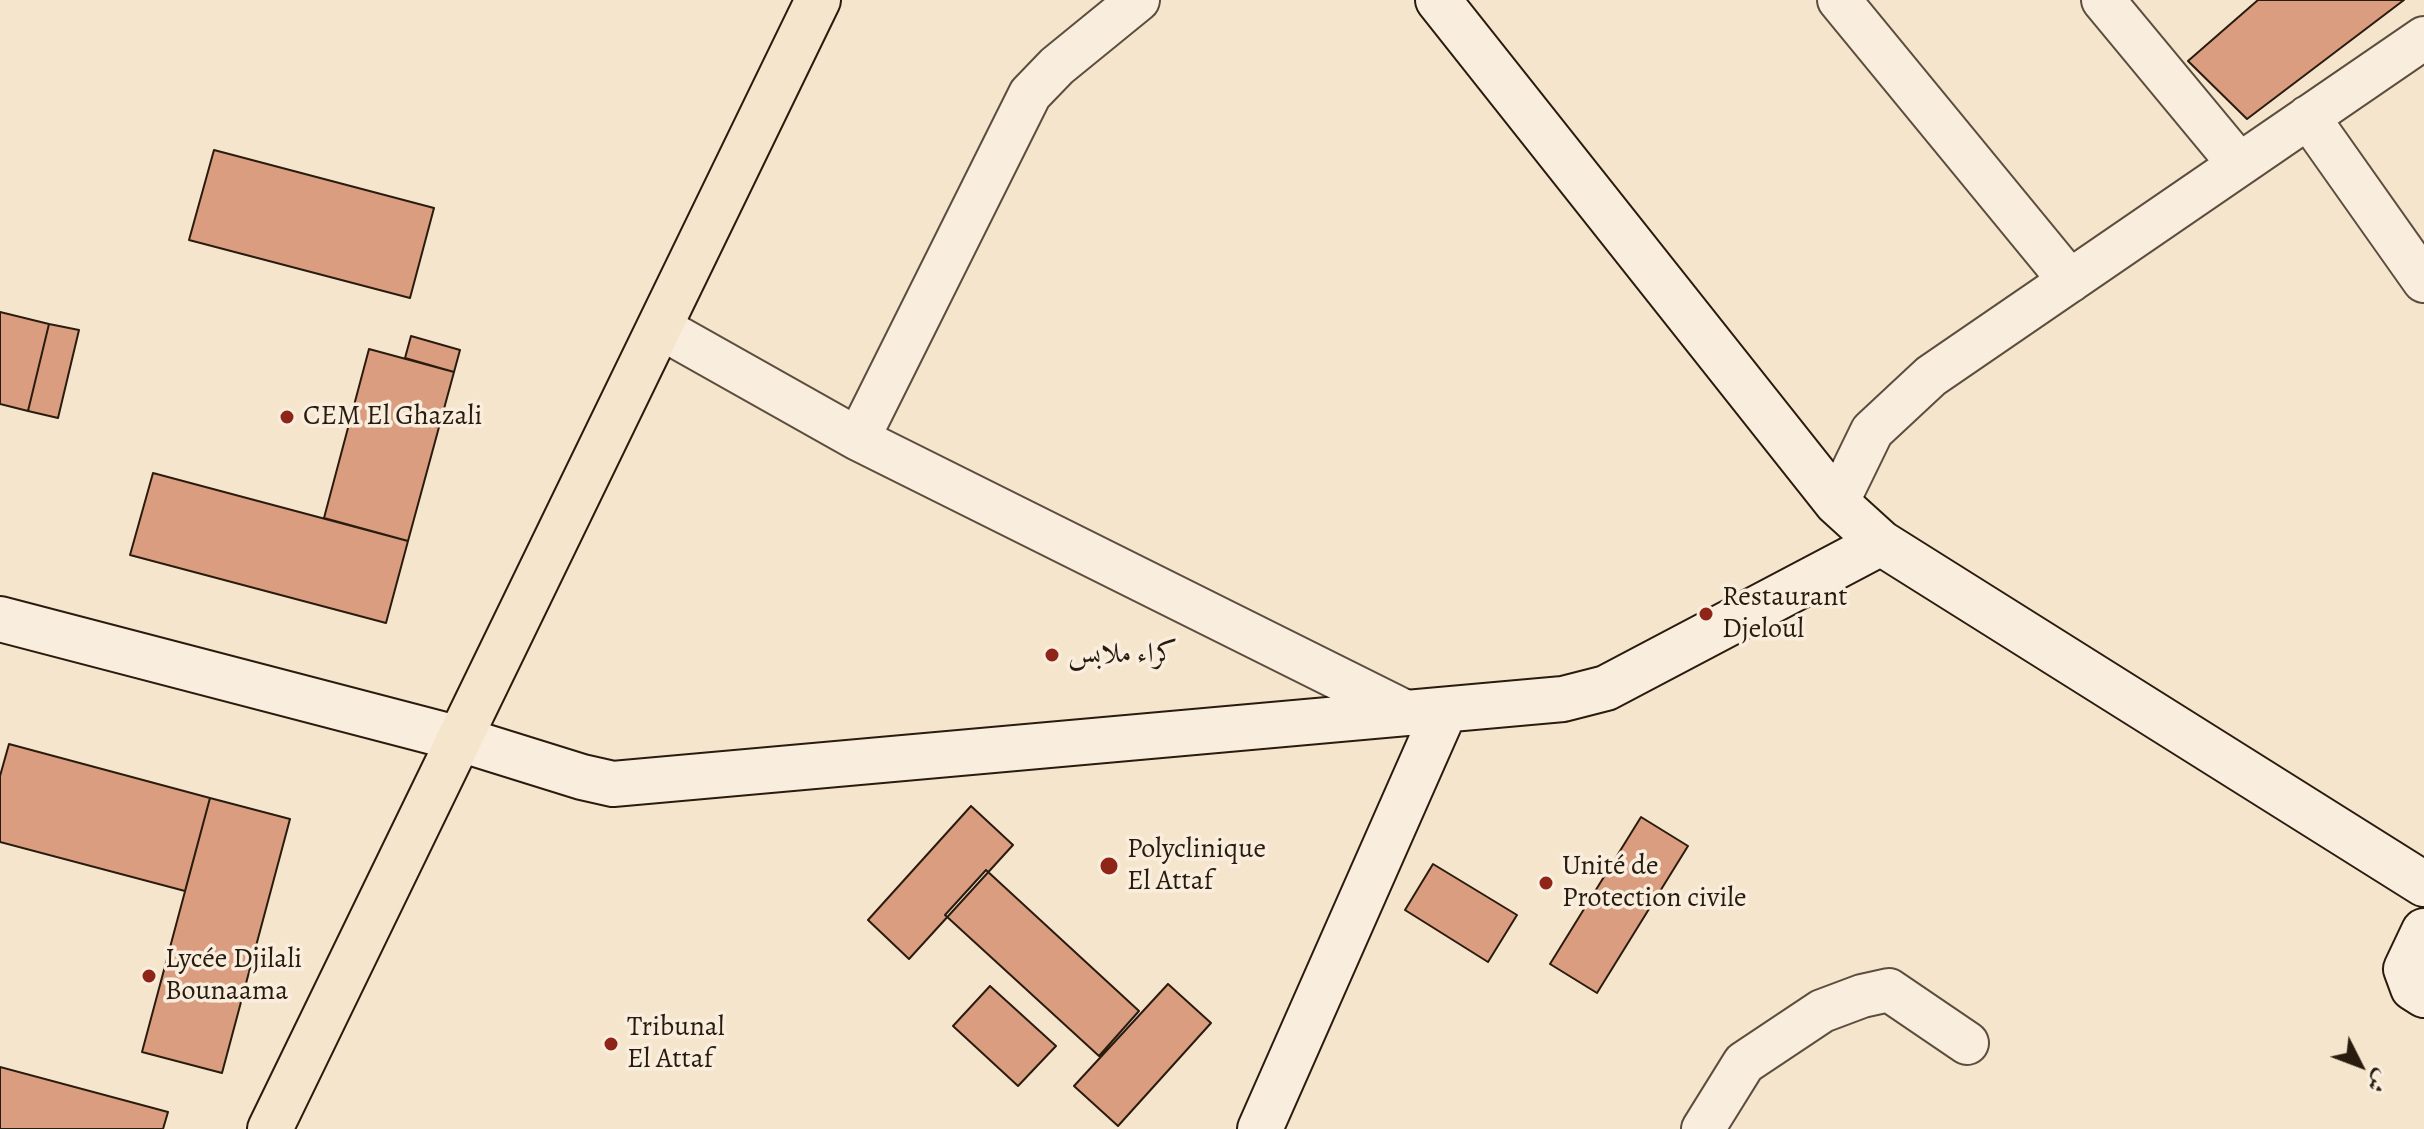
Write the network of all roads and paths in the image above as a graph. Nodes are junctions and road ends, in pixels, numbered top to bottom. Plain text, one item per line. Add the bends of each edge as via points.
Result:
1 (818, 0) edge
2 (1138, 0) edge
3 (1438, 0) edge
4 (1839, 0) edge
5 (2103, 0) edge
6 (2424, 38) edge
7 (2308, 117) junction
8 (2239, 164) junction
9 (2070, 281) junction
10 (2424, 281) edge
11 (659, 327) junction
12 (858, 439) junction
13 (1837, 503) junction
14 (1881, 543) junction
15 (0, 619) edge
16 (1427, 712) junction
17 (460, 739) junction
18 (2424, 884) edge
19 (2424, 931) edge
20 (2424, 995) edge
21 (1967, 1043) dead end
22 (275, 1127) edge
23 (1228, 1129) edge
24 (1260, 1129) edge
25 (1703, 1129) edge

1 - 11 main road
2 - 12 street via 1030,94
3 - 13 street
4 - 9 street
5 - 8 street
6 - 7 street
7 - 8 street
7 - 10 street
8 - 9 street
9 - 13 street via 1931,376 1872,431
11 - 12 street
11 - 17 main road
12 - 16 street
13 - 14 street
14 - 16 street via 1606,688 1563,699
14 - 18 street
15 - 17 street
16 - 17 street via 613,784
16 - 23 street
16 - 24 street
17 - 22 main road
19 - 20 street via 2406,969 2413,988
21 - 25 street via 1889,990 1862,996 1822,1011 1744,1063

